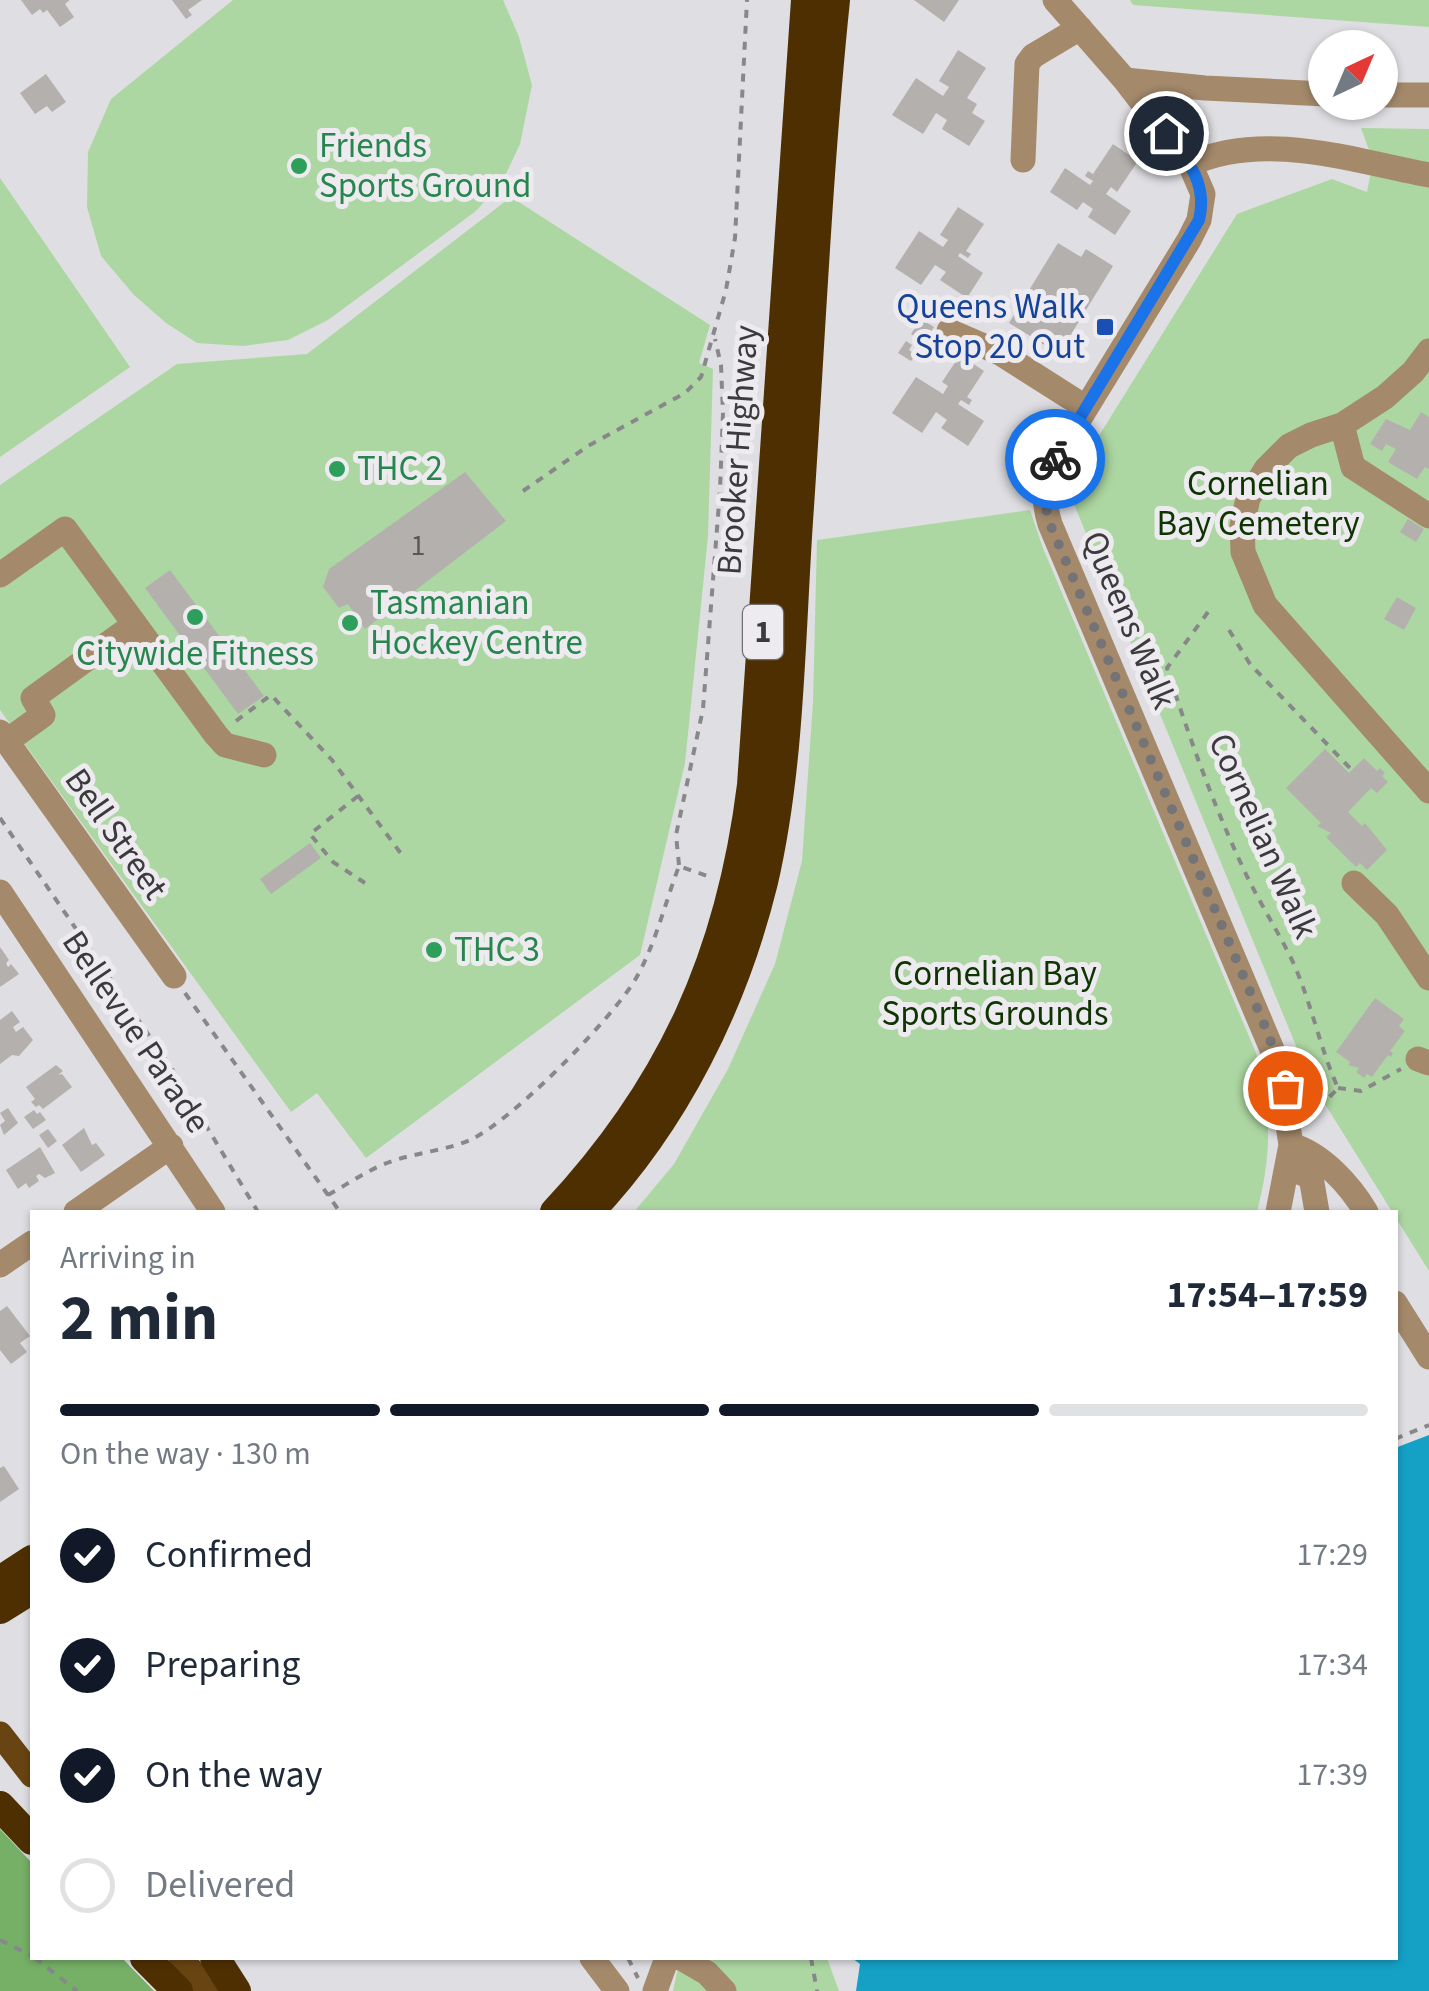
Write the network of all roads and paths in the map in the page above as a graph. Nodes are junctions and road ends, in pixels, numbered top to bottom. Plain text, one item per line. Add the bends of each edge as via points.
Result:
1 (747, 0) edge
2 (806, 0) edge
3 (835, 0) edge
4 (1055, 0) edge
5 (1080, 28) junction
6 (1125, 80) junction
7 (1308, 93) edge
8 (1429, 95) edge
9 (1398, 96) edge
10 (1024, 160) dead end
11 (1190, 164) junction
12 (1424, 178) edge
13 (949, 330) dead end
14 (714, 335) junction
15 (1429, 351) edge
16 (1085, 406) junction
17 (1342, 425) junction
18 (523, 491) dead end
19 (1429, 516) edge
20 (0, 576) edge
21 (1208, 612) dead end
22 (135, 624) junction
23 (1229, 630) dead end
24 (3, 736) edge
25 (216, 736) junction
26 (264, 754) dead end
27 (1350, 768) dead end
28 (1429, 791) edge
29 (358, 796) junction
30 (0, 818) edge
31 (402, 855) dead end
32 (679, 866) junction
33 (713, 878) dead end
34 (365, 883) dead end
35 (1354, 883) dead end
36 (0, 892) edge
37 (174, 976) joint
38 (1429, 978) edge
39 (1424, 1061) edge
40 (1338, 1088) junction
41 (1290, 1144) junction
42 (171, 1146) junction
43 (328, 1195) junction
44 (594, 1206) edge
45 (79, 1210) edge
46 (212, 1210) edge
47 (257, 1210) edge
48 (339, 1210) edge
49 (557, 1210) edge
50 (1278, 1210) edge
51 (1318, 1210) edge
52 (1365, 1210) edge
53 (30, 1243) edge
54 (0, 1265) edge
55 (1398, 1308) edge
56 (1429, 1357) edge
57 (1429, 1425) edge
58 (1398, 1439) edge
59 (30, 1561) edge
60 (0, 1580) edge
61 (30, 1590) edge
62 (0, 1609) edge
63 (0, 1734) edge
64 (30, 1772) edge
65 (0, 1806) edge
66 (30, 1838) edge
67 (0, 1940) edge
68 (30, 1955) edge
69 (38, 1960) edge
70 (147, 1960) edge
71 (183, 1960) edge
72 (216, 1960) edge
73 (594, 1960) edge
74 (666, 1960) edge
75 (684, 1960) edge
76 (811, 1960) edge
77 (77, 1991) edge
78 (178, 1991) edge
79 (208, 1991) edge
80 (236, 1991) edge
81 (618, 1991) edge
82 (655, 1991) edge
83 (724, 1991) edge
84 (819, 1991) edge

1 - 14 path via 735,238
2 - 49 highway, Brooker Highway / 1 via 752,784 739,873 706,980 674,1050 637,1113
3 - 44 highway, Brooker Highway / 1 via 781,765 763,879 738,965 692,1068 648,1139
4 - 5 street, Queens Walk
5 - 6 street, Queens Walk
5 - 10 street via 1027,64
6 - 7 street
6 - 11 street, Queens Walk
8 - 9 street
11 - 12 street via 1236,152 1302,149
11 - 16 street, Queens Walk via 1203,194 1199,220
13 - 16 street
14 - 18 path via 701,377 685,393
14 - 32 path via 724,412 720,490 703,709 676,835
15 - 17 street via 1384,397
16 - 41 street, Queens Walk via 1049,471 1045,509 1269,1036 1285,1088
17 - 19 street via 1354,467
17 - 28 street via 1289,446 1266,469 1248,498 1243,552 1265,605
20 - 22 street via 65,529
21 - 40 path, Cornelian Walk via 1167,668 1196,759 1291,958
22 - 24 street via 33,698 43,715
22 - 25 street
23 - 27 path via 1250,664
24 - 37 street, Bell Street
25 - 26 street via 225,745
25 - 29 path via 271,696
29 - 31 path
29 - 34 path via 310,834 333,862
30 - 47 path via 172,1070
32 - 33 path
32 - 43 path via 633,984 534,1091 472,1139 384,1164
35 - 38 street via 1387,915
36 - 42 street, Bellevue Parade
37 - 43 path
39 - 40 path via 1361,1091
40 - 41 path
41 - 50 street, Queens Walk
41 - 51 street via 1312,1178
41 - 52 street via 1332,1170
42 - 45 street
42 - 46 street, Bellevue Parade
43 - 48 path
53 - 54 street
55 - 56 street
57 - 58 path
59 - 60 highway
61 - 62 highway
63 - 64 main road
65 - 66 highway
67 - 68 path
69 - 77 path
70 - 78 highway
71 - 79 main road
72 - 80 highway
73 - 81 street
74 - 82 street
75 - 83 street
76 - 84 path

